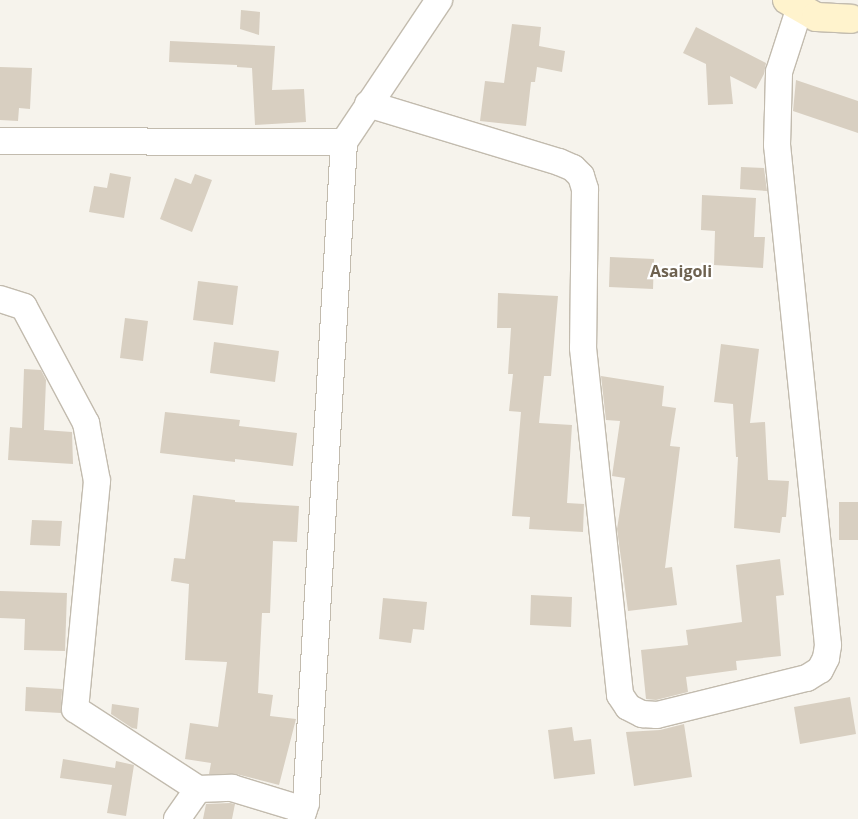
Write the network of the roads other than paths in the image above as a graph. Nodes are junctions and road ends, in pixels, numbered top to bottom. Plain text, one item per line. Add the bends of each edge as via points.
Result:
1 (439, 0) edge
2 (794, 4) edge
3 (848, 14) edge
4 (368, 104) junction
5 (0, 141) edge
6 (344, 142) junction
7 (0, 299) edge
8 (198, 789) junction
9 (303, 814) edge
10 (177, 819) edge

1 - 4 street
2 - 3 main road via 816,17
2 - 4 street via 779,72 776,145 828,645 826,658 820,670 807,678 657,715 642,714 628,707 620,695 583,348 585,189 581,176 560,162
4 - 6 street
5 - 6 street
6 - 9 street via 307,794
7 - 8 street via 24,307 86,423 97,481 76,709
8 - 9 street via 232,788
8 - 10 street

